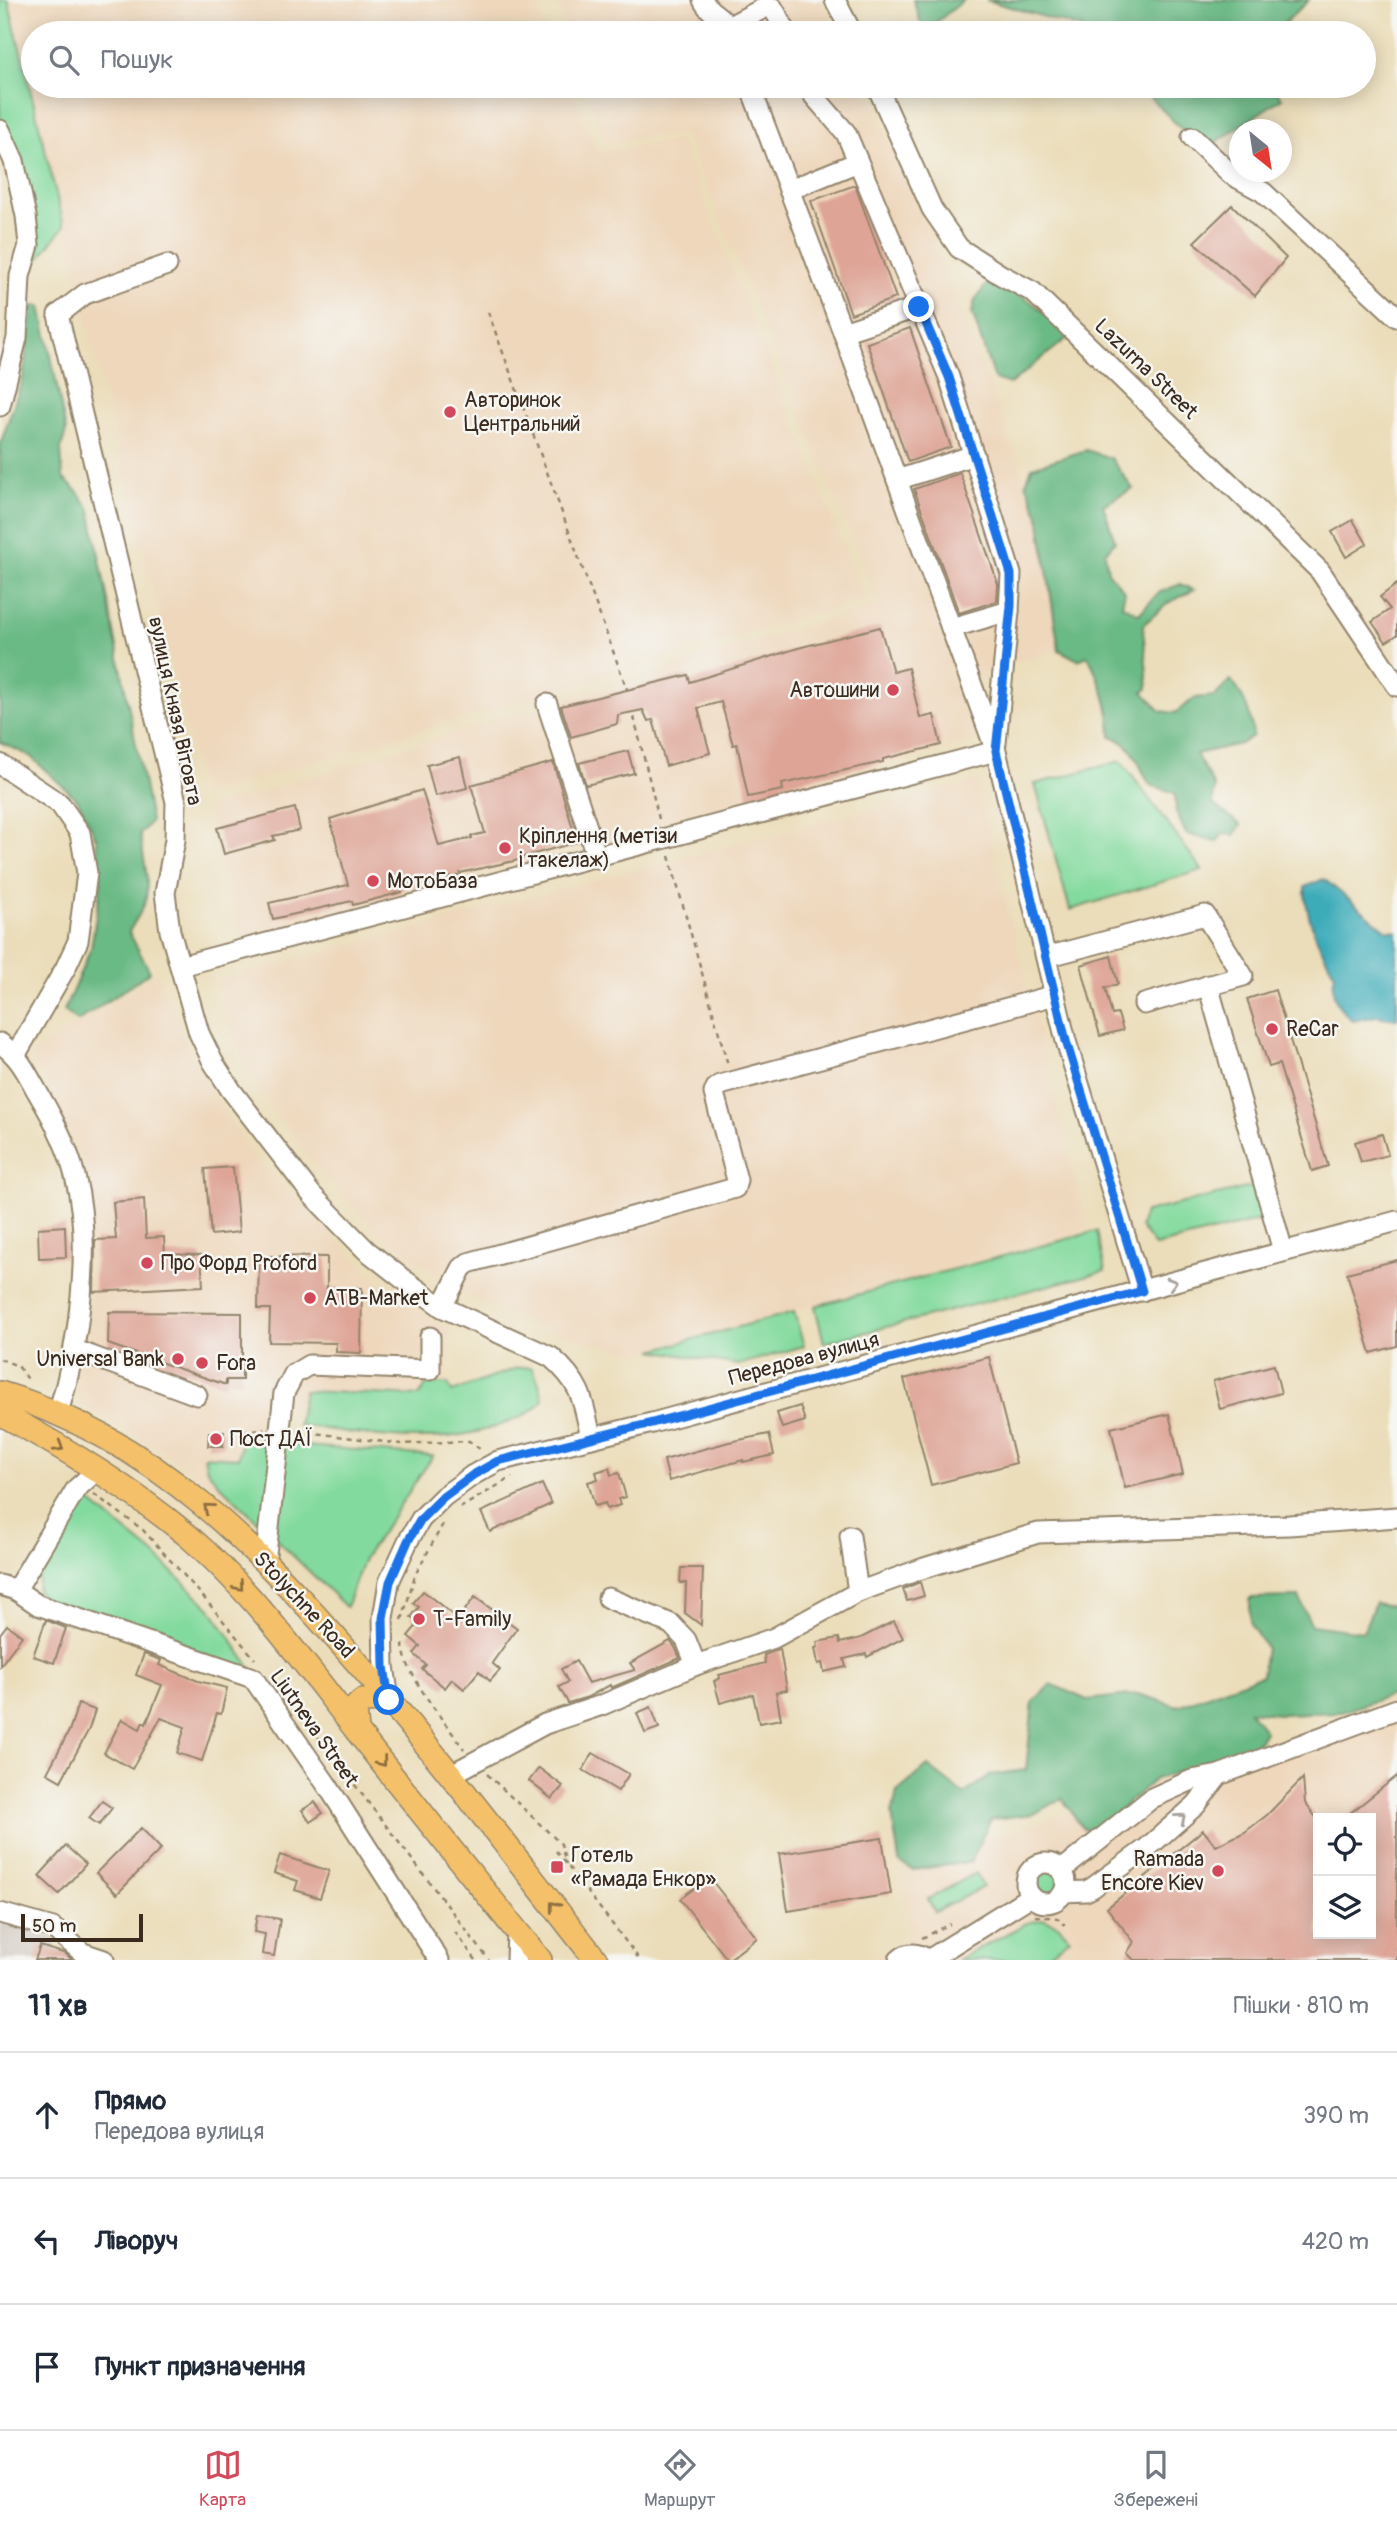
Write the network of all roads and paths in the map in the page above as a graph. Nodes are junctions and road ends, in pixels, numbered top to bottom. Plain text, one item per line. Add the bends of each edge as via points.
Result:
1 (703, 0) edge
2 (835, 0) edge
3 (724, 21) edge
4 (743, 21) edge
5 (780, 21) edge
6 (846, 21) edge
7 (754, 98) edge
8 (816, 98) edge
9 (882, 98) edge
10 (0, 130) edge
11 (1192, 137) dead end
12 (858, 162) junction
13 (789, 190) junction
14 (167, 265) dead end
15 (919, 307) junction
16 (488, 312) dead end
17 (1397, 317) edge
18 (843, 332) junction
19 (0, 406) edge
20 (974, 455) junction
21 (897, 480) junction
22 (1009, 611) junction
23 (951, 628) junction
24 (1397, 686) edge
25 (627, 690) dead end
26 (547, 704) dead end
27 (634, 717) dead end
28 (996, 751) junction
29 (0, 764) edge
30 (664, 839) junction
31 (597, 858) junction
32 (1046, 957) junction
33 (180, 966) junction
34 (1208, 985) junction
35 (1055, 995) junction
36 (1144, 1004) dead end
37 (8, 1049) edge
38 (733, 1082) junction
39 (1397, 1221) edge
40 (1283, 1251) junction
41 (1142, 1291) junction
42 (442, 1307) junction
43 (430, 1336) dead end
44 (75, 1350) junction
45 (0, 1359) edge
46 (35, 1390) dead end
47 (0, 1393) edge
48 (197, 1395) dead end
49 (0, 1413) edge
50 (58, 1413) junction
51 (269, 1428) dead end
52 (291, 1430) dead end
53 (243, 1431) dead end
54 (591, 1438) junction
55 (498, 1461) junction
56 (97, 1470) junction
57 (517, 1475) dead end
58 (459, 1508) dead end
59 (448, 1515) dead end
60 (1397, 1517) edge
61 (850, 1536) dead end
62 (265, 1563) junction
63 (8, 1587) edge
64 (858, 1592) junction
65 (608, 1598) dead end
66 (402, 1621) dead end
67 (403, 1643) dead end
68 (696, 1665) junction
69 (389, 1700) junction
70 (1397, 1709) edge
71 (357, 1731) junction
72 (473, 1761) junction
73 (450, 1775) junction
74 (1219, 1775) junction
75 (556, 1851) dead end
76 (566, 1864) junction
77 (1062, 1870) junction
78 (1064, 1892) junction
79 (1031, 1896) junction
80 (0, 1913) edge
81 (955, 1921) dead end
82 (454, 1932) dead end
83 (517, 1932) junction
84 (918, 1940) dead end
85 (104, 1960) edge
86 (439, 1960) edge
87 (476, 1960) edge
88 (516, 1960) edge
89 (540, 1960) edge
90 (596, 1960) edge
91 (640, 1960) edge
92 (899, 1960) edge
93 (928, 1960) edge

1 - 3 street
2 - 6 street
4 - 5 street via 764,8 773,8
7 - 13 street
8 - 12 street via 846,133
9 - 24 street, Lazurna Street via 932,209 959,248 1033,292 1320,571
10 - 19 street via 14,161 29,245 20,276 17,338
11 - 17 street via 1232,175 1263,191
12 - 13 street
12 - 15 street
13 - 18 street
14 - 33 street, вулиця Князя Вітовта via 85,294 58,315 176,802 175,840 165,893
15 - 18 street
15 - 20 street via 949,377
16 - 25 path
18 - 21 street
20 - 21 street
20 - 22 street via 1011,574
21 - 23 street
22 - 23 street
22 - 28 street
23 - 28 street
26 - 31 street
27 - 30 path
28 - 30 street
28 - 32 street
29 - 37 street via 60,804 80,832 87,873 78,941 65,970
30 - 31 street
30 - 38 path
31 - 33 street
32 - 34 street via 1205,915 1242,976
32 - 35 street
33 - 42 street, вулиця Князя Вітовта via 199,1033 230,1090 312,1195 357,1241
34 - 36 street
34 - 40 street
35 - 38 street
35 - 41 street
37 - 44 street via 49,1111 75,1174 82,1213
38 - 42 street via 714,1093 737,1180 735,1188 468,1263
39 - 40 street, Передова вулиця
41 -> 40 street, Передова вулиця
41 - 54 street, Передова вулиця
42 - 54 street, вулиця Князя Вітовта via 562,1366 582,1398
43 - 62 street via 430,1370 309,1365 294,1374 284,1393
44 - 48 street
44 - 50 street
45 - 46 path via 18,1366
47 - 50 main road, Stolychne Road
49 -> 56 main road, Stolychne Road
62 -> 50 main road, Stolychne Road via 167,1475
51 - 53 path
52 - 55 path via 401,1444 469,1441
54 - 55 street, Передова вулиця
55 - 69 street, Передова вулиця via 443,1497 421,1519 408,1541 390,1582 383,1618
56 - 63 street via 76,1489
56 -> 71 main road, Stolychne Road via 188,1536 230,1576 298,1653
57 - 58 path
59 - 66 path via 415,1575
60 - 64 street via 1038,1533
61 - 64 street
62 - 69 main road, Stolychne Road
63 - 86 street, Liutneva Street via 38,1605 253,1678
64 - 68 street via 775,1639
65 - 68 street via 671,1624 685,1640
67 - 72 path via 403,1654 422,1691
68 - 72 street via 545,1724
69 - 71 main road via 362,1701 355,1708
69 - 73 main road, Stolychne Road
70 - 74 street
71 -> 83 main road, Stolychne Road
72 - 73 street
72 - 76 path via 561,1844
90 -> 73 main road, Stolychne Road
74 - 77 street via 1192,1780 1152,1798
78 -> 74 street via 1086,1891 1147,1848 1196,1805
75 - 76 path
76 - 91 path
77 - 78 street
77 - 79 street via 1055,1864 1037,1865 1027,1879
78 - 79 street via 1045,1903
79 - 93 street
80 - 85 street via 53,1928 83,1953
81 - 84 path
82 - 87 path
83 - 88 street
83 - 89 main road, Stolychne Road
92 - 93 street via 911,1953

